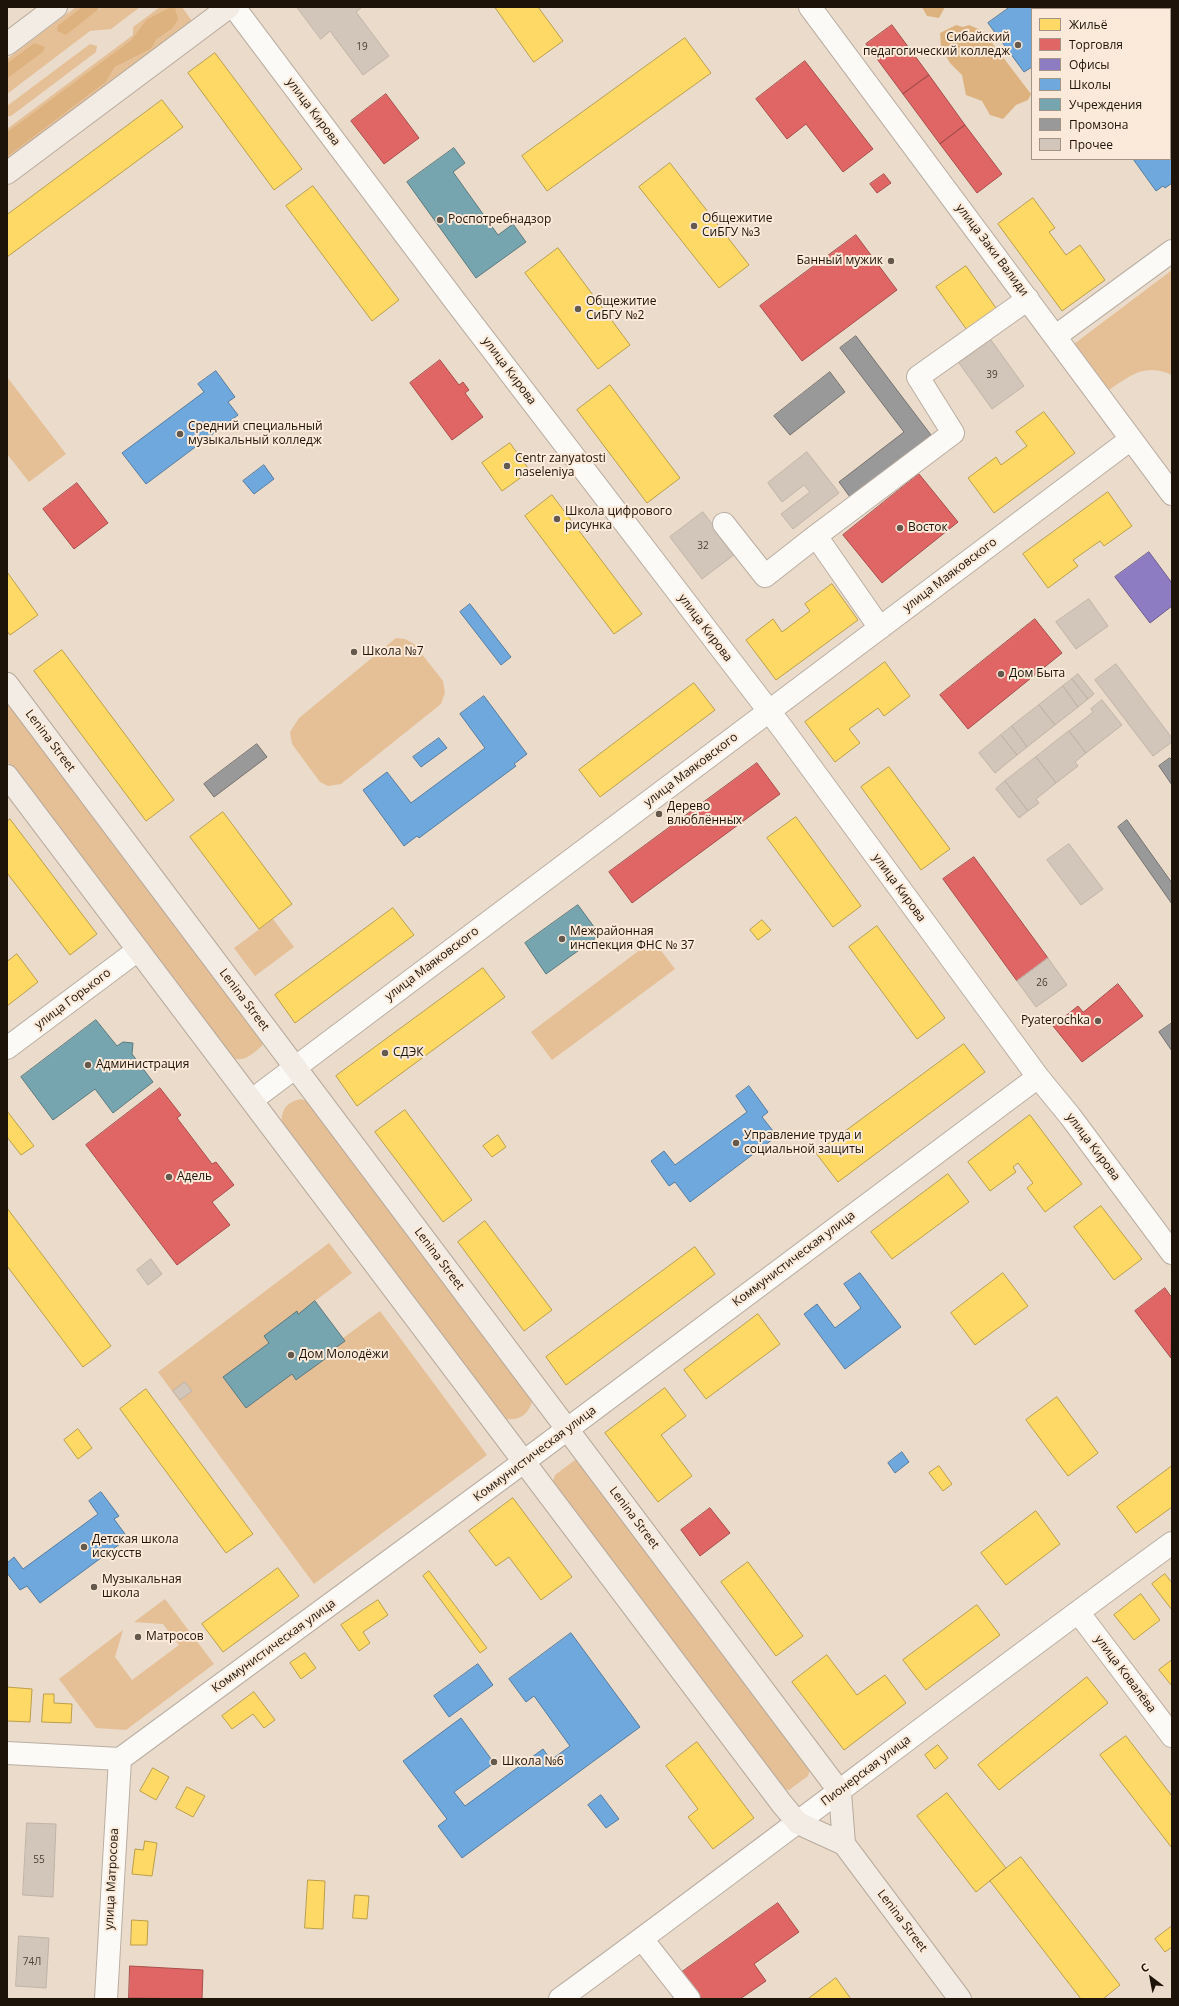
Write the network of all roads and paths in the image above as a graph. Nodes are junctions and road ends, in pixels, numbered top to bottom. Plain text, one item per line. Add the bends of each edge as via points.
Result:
1 (56, 7) edge
2 (228, 7) edge
3 (234, 7) edge
4 (810, 7) edge
5 (7, 44) edge
6 (7, 173) edge
7 (1172, 251) edge
8 (1028, 298) junction
9 (1056, 336) junction
10 (1131, 439) junction
11 (1172, 494) edge
12 (724, 524) dead end
13 (816, 536) junction
14 (880, 628) junction
15 (7, 684) edge
16 (769, 711) junction
17 (7, 776) edge
18 (138, 950) junction
19 (7, 1048) edge
20 (295, 1068) junction
21 (1038, 1077) junction
22 (252, 1100) junction
23 (1172, 1253) edge
24 (567, 1429) junction
25 (524, 1462) junction
26 (1172, 1543) edge
27 (1078, 1612) junction
28 (1172, 1736) edge
29 (7, 1753) edge
30 (120, 1760) junction
31 (840, 1792) junction
32 (798, 1823) junction
33 (844, 1844) junction
34 (642, 1939) junction
35 (106, 1999) edge
36 (560, 1999) edge
37 (689, 1999) edge
38 (960, 1999) edge

1 - 5 main road
2 - 6 main road
3 - 16 street, улица Кирова
4 - 8 street, улица Заки Валиди
7 - 9 street
8 - 9 street, улица Заки Валиди
8 - 13 street via 918,377 953,433
9 - 10 street, улица Заки Валиди
10 - 11 street, улица Заки Валиди
10 - 14 street, улица Маяковского
12 - 13 street via 764,576
13 - 14 street
14 - 16 street, улица Маяковского
15 - 20 main road, Lenina Street
16 - 20 street, улица Маяковского
16 - 21 street, улица Кирова
17 - 18 main road, Lenina Street
18 - 19 street, улица Горького
18 - 22 main road, Lenina Street
20 - 22 street, улица Маяковского
20 - 24 main road, Lenina Street
21 - 23 street, улица Кирова
21 - 24 street, Коммунистическая улица
22 - 25 main road, Lenina Street
24 - 25 street, Коммунистическая улица
24 - 31 main road, Lenina Street
25 - 30 street, Коммунистическая улица
25 - 32 main road, Lenina Street
26 - 27 street, Пионерская улица
27 - 28 street, улица Ковалёва
27 - 31 street, Пионерская улица
29 - 30 street
30 - 35 street, улица Матросова
31 - 32 street, Пионерская улица
31 - 33 main road
32 - 33 main road, Lenina Street
32 - 34 street, Пионерская улица
33 - 38 main road, Lenina Street
34 - 36 street, Пионерская улица
34 - 37 street

